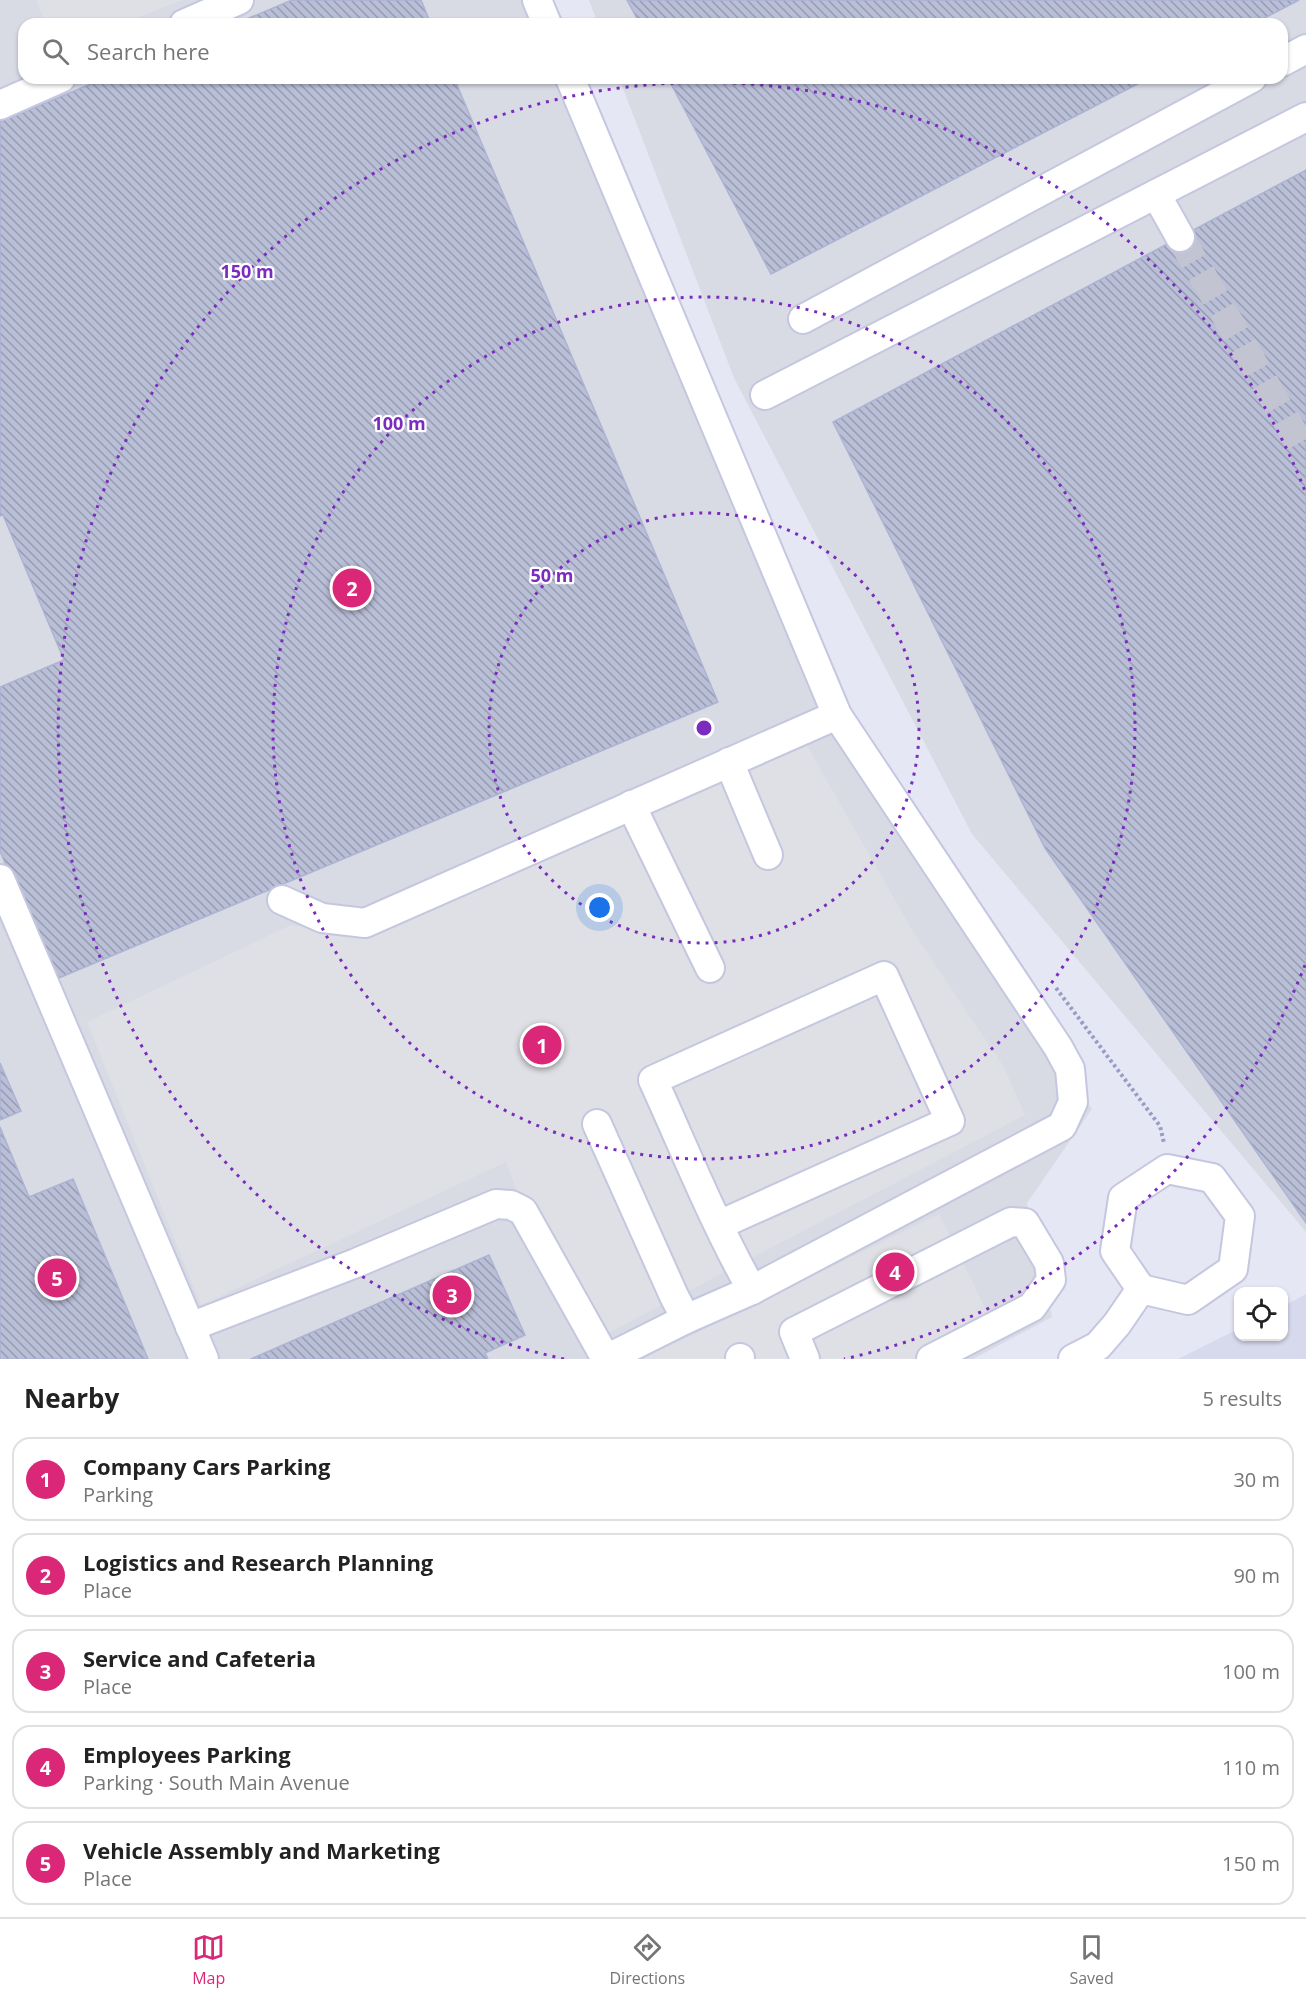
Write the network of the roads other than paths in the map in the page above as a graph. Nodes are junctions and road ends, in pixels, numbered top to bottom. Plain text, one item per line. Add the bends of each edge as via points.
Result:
1 (239, 0) edge
2 (537, 0) edge
3 (198, 18) edge
4 (544, 18) edge
5 (1306, 49) edge
6 (1288, 59) edge
7 (47, 84) edge
8 (573, 84) edge
9 (1241, 84) edge
10 (0, 105) edge
11 (1306, 117) edge
12 (1156, 194) junction
13 (1180, 237) tunnel mouth
14 (802, 319) dead end
15 (765, 395) dead end
16 (837, 715) junction
17 (729, 762) junction
18 (631, 805) junction
19 (768, 855) dead end
20 (0, 879) edge
21 (282, 900) dead end
22 (710, 968) dead end
23 (597, 1124) dead end
24 (719, 1225) junction
25 (1140, 1289) junction
26 (752, 1290) junction
27 (686, 1319) junction
28 (190, 1327) junction
29 (204, 1359) edge
30 (606, 1359) edge
31 (805, 1359) edge
32 (931, 1359) edge
33 (1073, 1359) edge

1 - 3 street
2 - 4 street
5 - 6 street
7 - 10 street
8 - 16 street
9 - 14 street
11 - 12 street
12 - 13 street
12 - 15 street
16 - 17 street
16 - 26 street via 1058,1047 1070,1070 1073,1102 1062,1126
17 - 18 street
17 - 19 street
18 - 21 street via 364,923 322,918
18 - 22 street
20 - 28 street
23 - 27 street
24 - 24 street via 950,1121 884,976 653,1080
24 - 26 street
25 - 25 street via 1115,1251 1123,1198 1167,1169 1212,1178 1240,1216 1233,1269 1188,1300
25 - 33 street via 1098,1346
26 - 27 street
27 - 30 street
28 - 29 street
28 - 30 street via 496,1204 511,1205 523,1212
31 - 32 street via 794,1332 1011,1222 1025,1223 1049,1263 1051,1280 1032,1307

